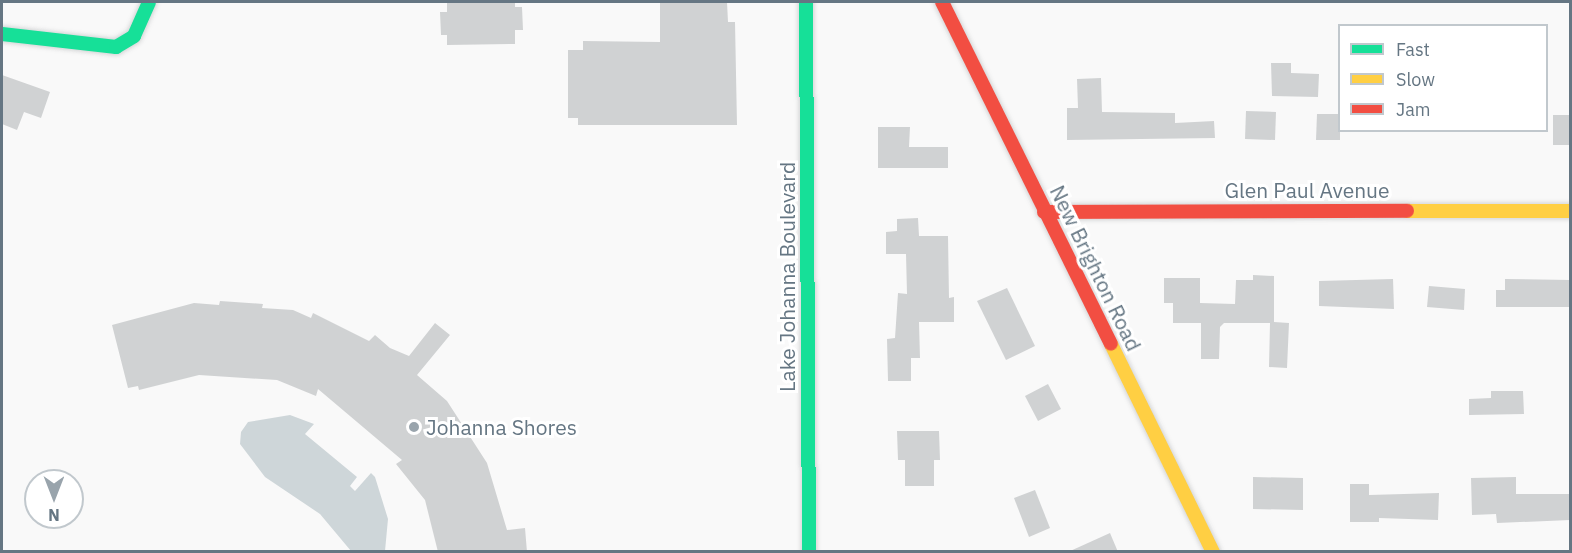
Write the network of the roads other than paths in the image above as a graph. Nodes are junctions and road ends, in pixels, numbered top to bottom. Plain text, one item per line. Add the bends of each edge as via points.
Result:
1 (149, 2) edge
2 (806, 2) edge
3 (942, 2) edge
4 (2, 34) edge
5 (1570, 211) edge
6 (1044, 212) junction
7 (809, 552) edge
8 (1213, 552) edge

1 - 4 street via 134,36 116,47
2 - 7 street, Lake Johanna Boulevard
3 - 6 street, New Brighton Road
5 - 6 street, Glen Paul Avenue
6 - 8 street, New Brighton Road

